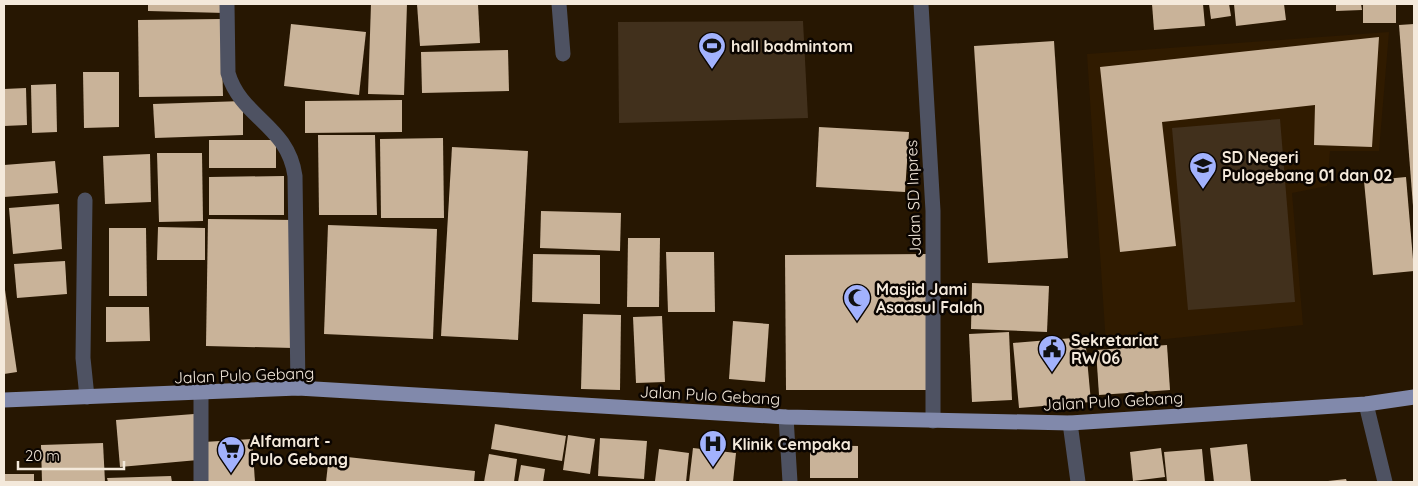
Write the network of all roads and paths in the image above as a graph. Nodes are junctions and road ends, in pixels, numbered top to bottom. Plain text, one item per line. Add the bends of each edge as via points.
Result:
1 (227, 4) edge
2 (559, 4) edge
3 (922, 4) edge
4 (563, 54) dead end
5 (85, 200) dead end
6 (298, 388) junction
7 (201, 394) junction
8 (86, 397) junction
9 (1414, 397) edge
10 (4, 400) edge
11 (1366, 404) junction
12 (786, 417) junction
13 (933, 421) junction
14 (1070, 423) junction
15 (201, 482) edge
16 (790, 482) edge
17 (1078, 482) edge
18 (1385, 482) edge

1 - 6 street via 231,83 276,134 293,159
2 - 4 street
3 - 13 street, Jalan SD Inpres via 933,211
5 - 8 street via 83,358
6 - 7 main road, Jalan Pulo Gebang
6 - 12 main road, Jalan Pulo Gebang
7 - 8 main road, Jalan Pulo Gebang
7 - 15 street
8 - 10 main road, Jalan Pulo Gebang
9 - 11 main road, Jalan Pulo Gebang
11 - 14 main road, Jalan Pulo Gebang
11 - 18 street
12 - 13 main road, Jalan Pulo Gebang
12 - 16 street
13 - 14 main road, Jalan Pulo Gebang
14 - 17 street

